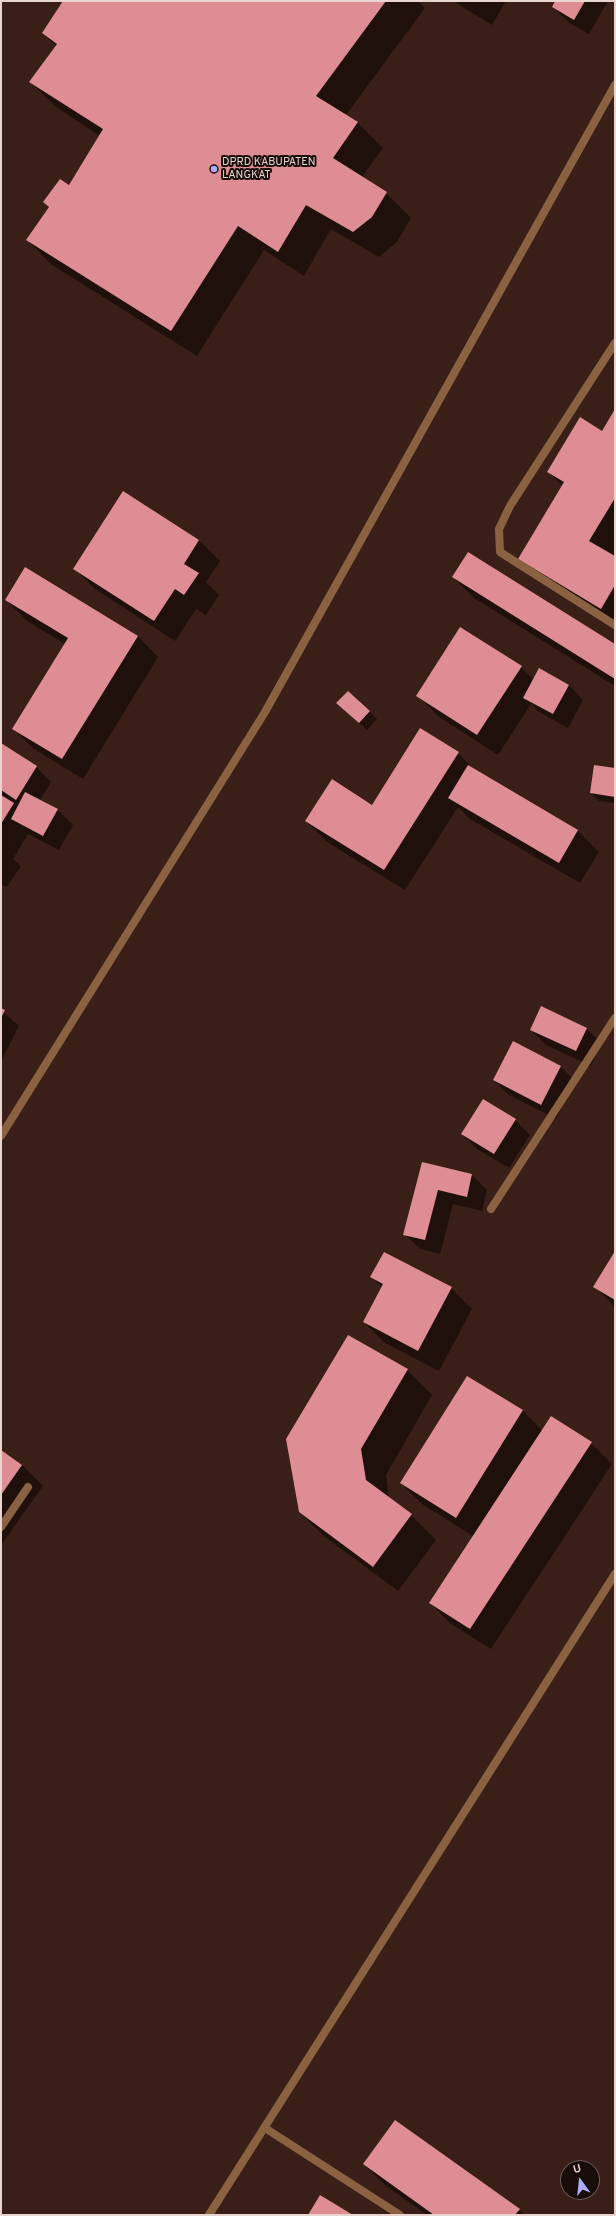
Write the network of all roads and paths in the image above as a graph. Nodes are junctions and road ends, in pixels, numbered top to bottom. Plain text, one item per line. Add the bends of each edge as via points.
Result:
1 (615, 85) edge
2 (615, 343) edge
3 (615, 625) edge
4 (615, 1018) edge
5 (1, 1136) edge
6 (491, 1208) dead end
7 (28, 1487) dead end
8 (1, 1527) edge
9 (615, 1574) edge
10 (265, 2128) junction
11 (209, 2215) edge
12 (400, 2215) edge

1 - 5 street via 265,712
2 - 3 street via 510,506 499,529 499,537 500,552
4 - 6 street
7 - 8 street
9 - 10 street
10 - 11 street
10 - 12 street

